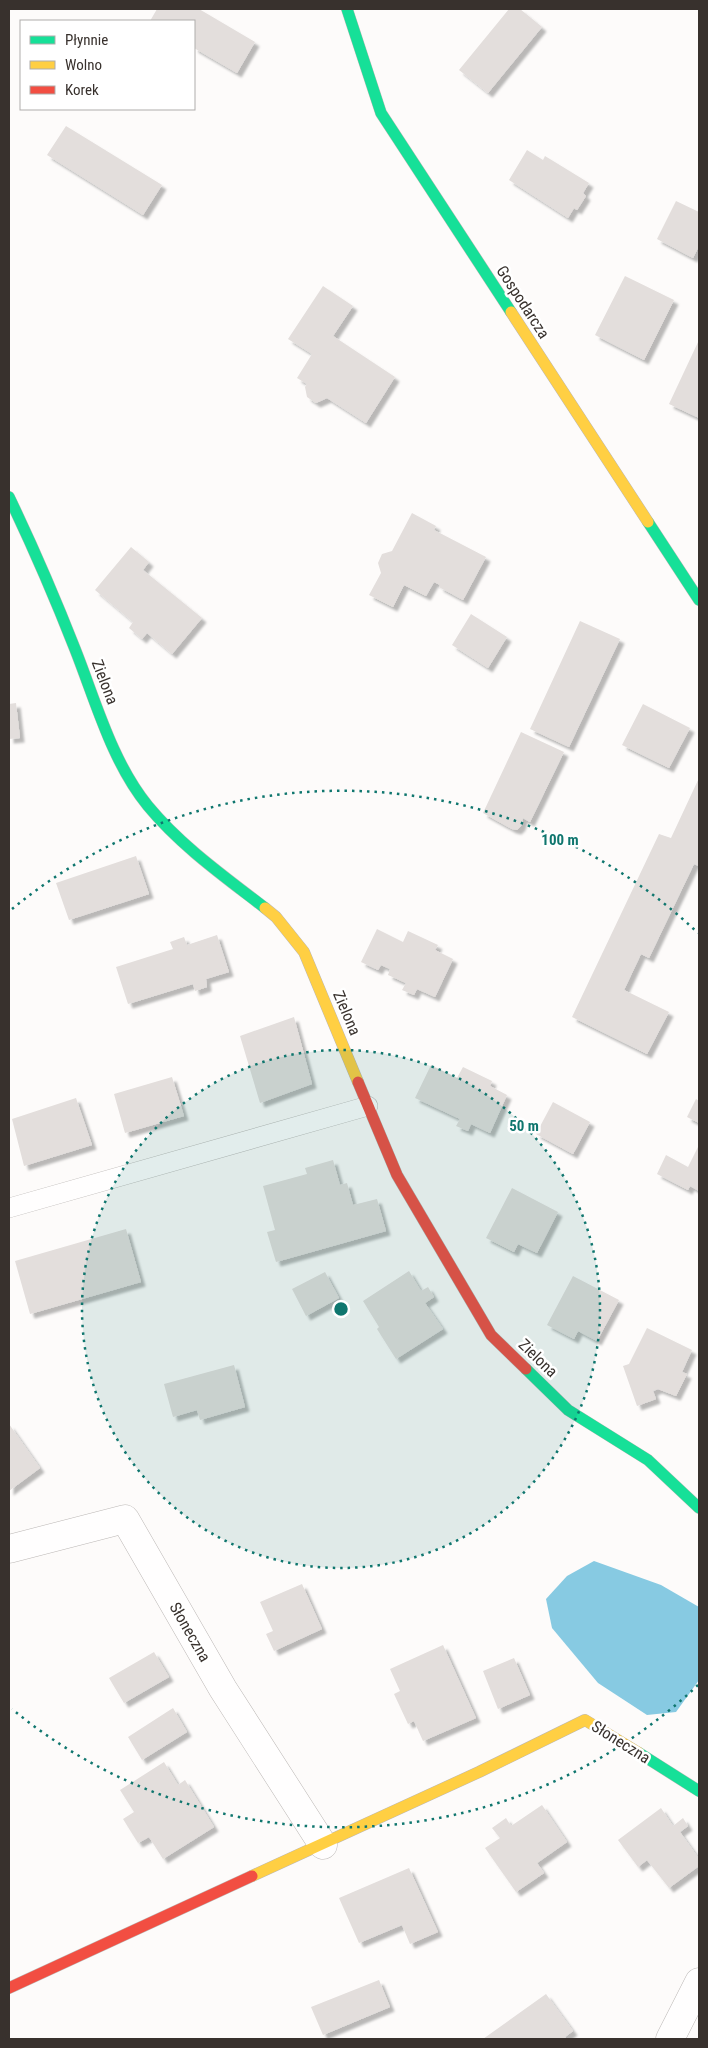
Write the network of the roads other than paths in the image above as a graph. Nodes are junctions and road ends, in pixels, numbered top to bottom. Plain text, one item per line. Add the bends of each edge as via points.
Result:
1 (347, 9) edge
2 (9, 497) edge
3 (699, 600) edge
4 (368, 1106) junction
5 (9, 1208) edge
6 (699, 1508) edge
7 (9, 1549) edge
8 (699, 1791) edge
9 (323, 1845) junction
10 (699, 1982) edge
11 (9, 1988) edge
12 (670, 2039) edge

1 - 3 street, Gospodarcza via 381,113
2 - 4 street, Zielona via 49,582 108,737 124,770 148,806 179,838 276,917 304,952
4 - 5 lane
4 - 6 street, Zielona via 397,1175 491,1335 568,1410 648,1460
7 - 9 street, Słoneczna via 125,1518 224,1689
8 - 9 street, Słoneczna via 585,1720
9 - 11 street, Słoneczna
10 - 12 street

